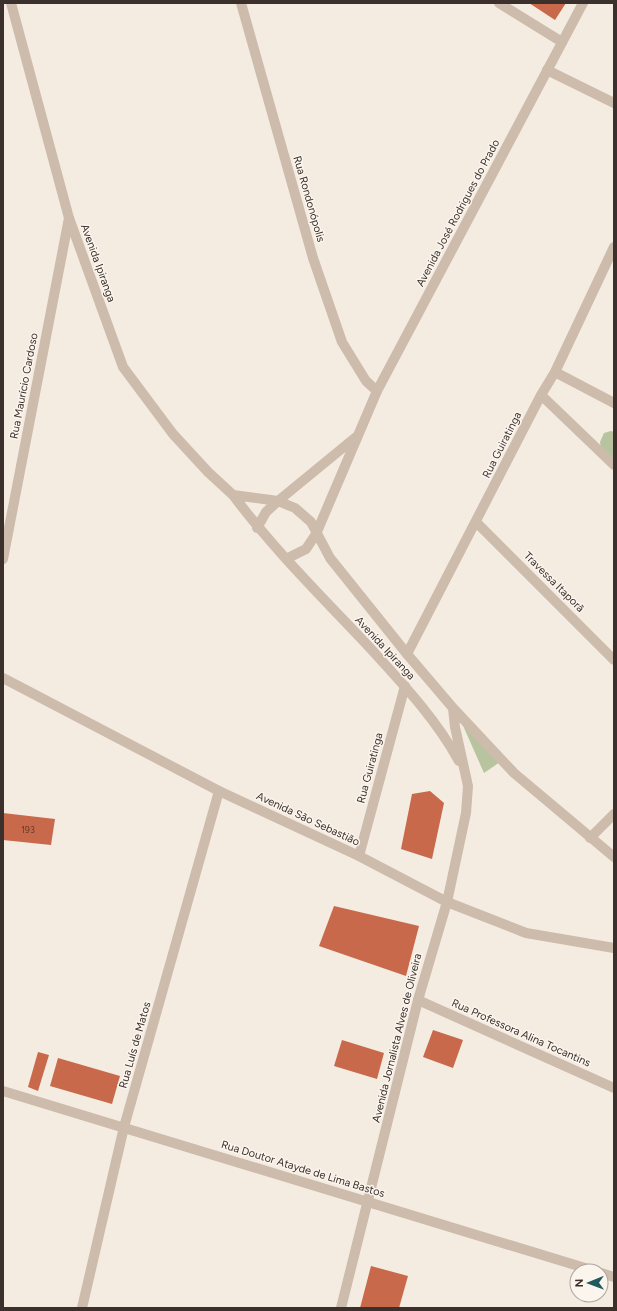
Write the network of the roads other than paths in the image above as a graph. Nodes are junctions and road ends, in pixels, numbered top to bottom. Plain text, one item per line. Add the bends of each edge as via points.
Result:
1 (10, 3) edge
2 (241, 3) edge
3 (499, 3) edge
4 (583, 3) edge
5 (562, 42) junction
6 (547, 70) junction
7 (614, 103) edge
8 (69, 218) junction
9 (614, 247) edge
10 (612, 259) edge
11 (555, 372) junction
12 (377, 391) junction
13 (541, 395) junction
14 (614, 403) edge
15 (358, 436) junction
16 (614, 465) edge
17 (233, 495) junction
18 (278, 501) junction
19 (476, 522) junction
20 (257, 528) junction
21 (316, 534) junction
22 (3, 558) edge
23 (286, 559) junction
24 (407, 654) junction
25 (614, 660) edge
26 (3, 678) edge
27 (405, 686) junction
28 (453, 708) junction
29 (466, 774) junction
30 (219, 791) junction
31 (614, 814) edge
32 (590, 838) junction
33 (359, 856) junction
34 (614, 857) edge
35 (446, 902) junction
36 (614, 948) edge
37 (418, 1000) junction
38 (614, 1088) edge
39 (3, 1091) edge
40 (124, 1127) junction
41 (368, 1202) junction
42 (569, 1263) edge
43 (82, 1308) edge
44 (341, 1308) edge

1 - 8 street, Avenida Ipiranga
2 - 12 street, Rua Rondonópolis via 312,258 342,342 366,381
3 - 5 street
4 - 5 street, Avenida José Rodrigues do Prado
5 - 6 street, Avenida José Rodrigues do Prado
6 - 7 street
6 - 12 street, Avenida José Rodrigues do Prado
8 - 17 street, Avenida Ipiranga via 123,367 173,434
8 - 22 street, Rua Maurício Cardoso
9 - 10 street, Rua Guiratinga
10 - 11 street, Rua Guiratinga
11 - 13 street, Rua Guiratinga
11 - 14 street
12 - 15 street, Avenida José Rodrigues do Prado
13 - 16 street
13 - 19 street, Rua Guiratinga
15 - 18 street, Avenida José Rodrigues do Prado
15 - 21 street, Avenida José Rodrigues do Prado
17 - 18 street, Avenida Ipiranga
17 - 20 street, Avenida Ipiranga
18 - 20 street via 266,512
18 - 21 street, Avenida Ipiranga via 295,508 311,522
19 - 24 street, Rua Guiratinga
19 - 25 street, Travessa Itaporã
20 - 23 street, Avenida Ipiranga
21 - 23 street via 306,549
21 - 24 street, Avenida Ipiranga via 330,558
23 - 27 street, Avenida Ipiranga
24 - 28 street, Avenida Ipiranga
26 - 30 street, Avenida São Sebastião
27 - 29 street, Avenida Ipiranga via 442,734
27 - 33 street, Rua Guiratinga
28 - 29 street
28 - 32 street, Avenida Ipiranga via 514,773
29 - 35 street, Avenida Jornalista Alves de Oliveira via 467,802
30 - 33 street, Avenida São Sebastião
30 - 40 street, Rua Luís de Matos
31 - 32 street
32 - 34 street, Avenida Ipiranga
33 - 35 street, Avenida São Sebastião
35 - 36 street, Avenida São Sebastião via 526,933
35 - 37 street, Avenida Jornalista Alves de Oliveira
37 - 38 street, Rua Professora Alina Tocantins
37 - 41 street, Avenida Jornalista Alves de Oliveira
39 - 40 street, Rua Doutor Atayde de Lima Bastos
40 - 41 street, Rua Doutor Atayde de Lima Bastos
40 - 43 street, Rua Luís de Matos
41 - 42 street, Rua Doutor Atayde de Lima Bastos
41 - 44 street, Avenida Jornalista Alves de Oliveira

